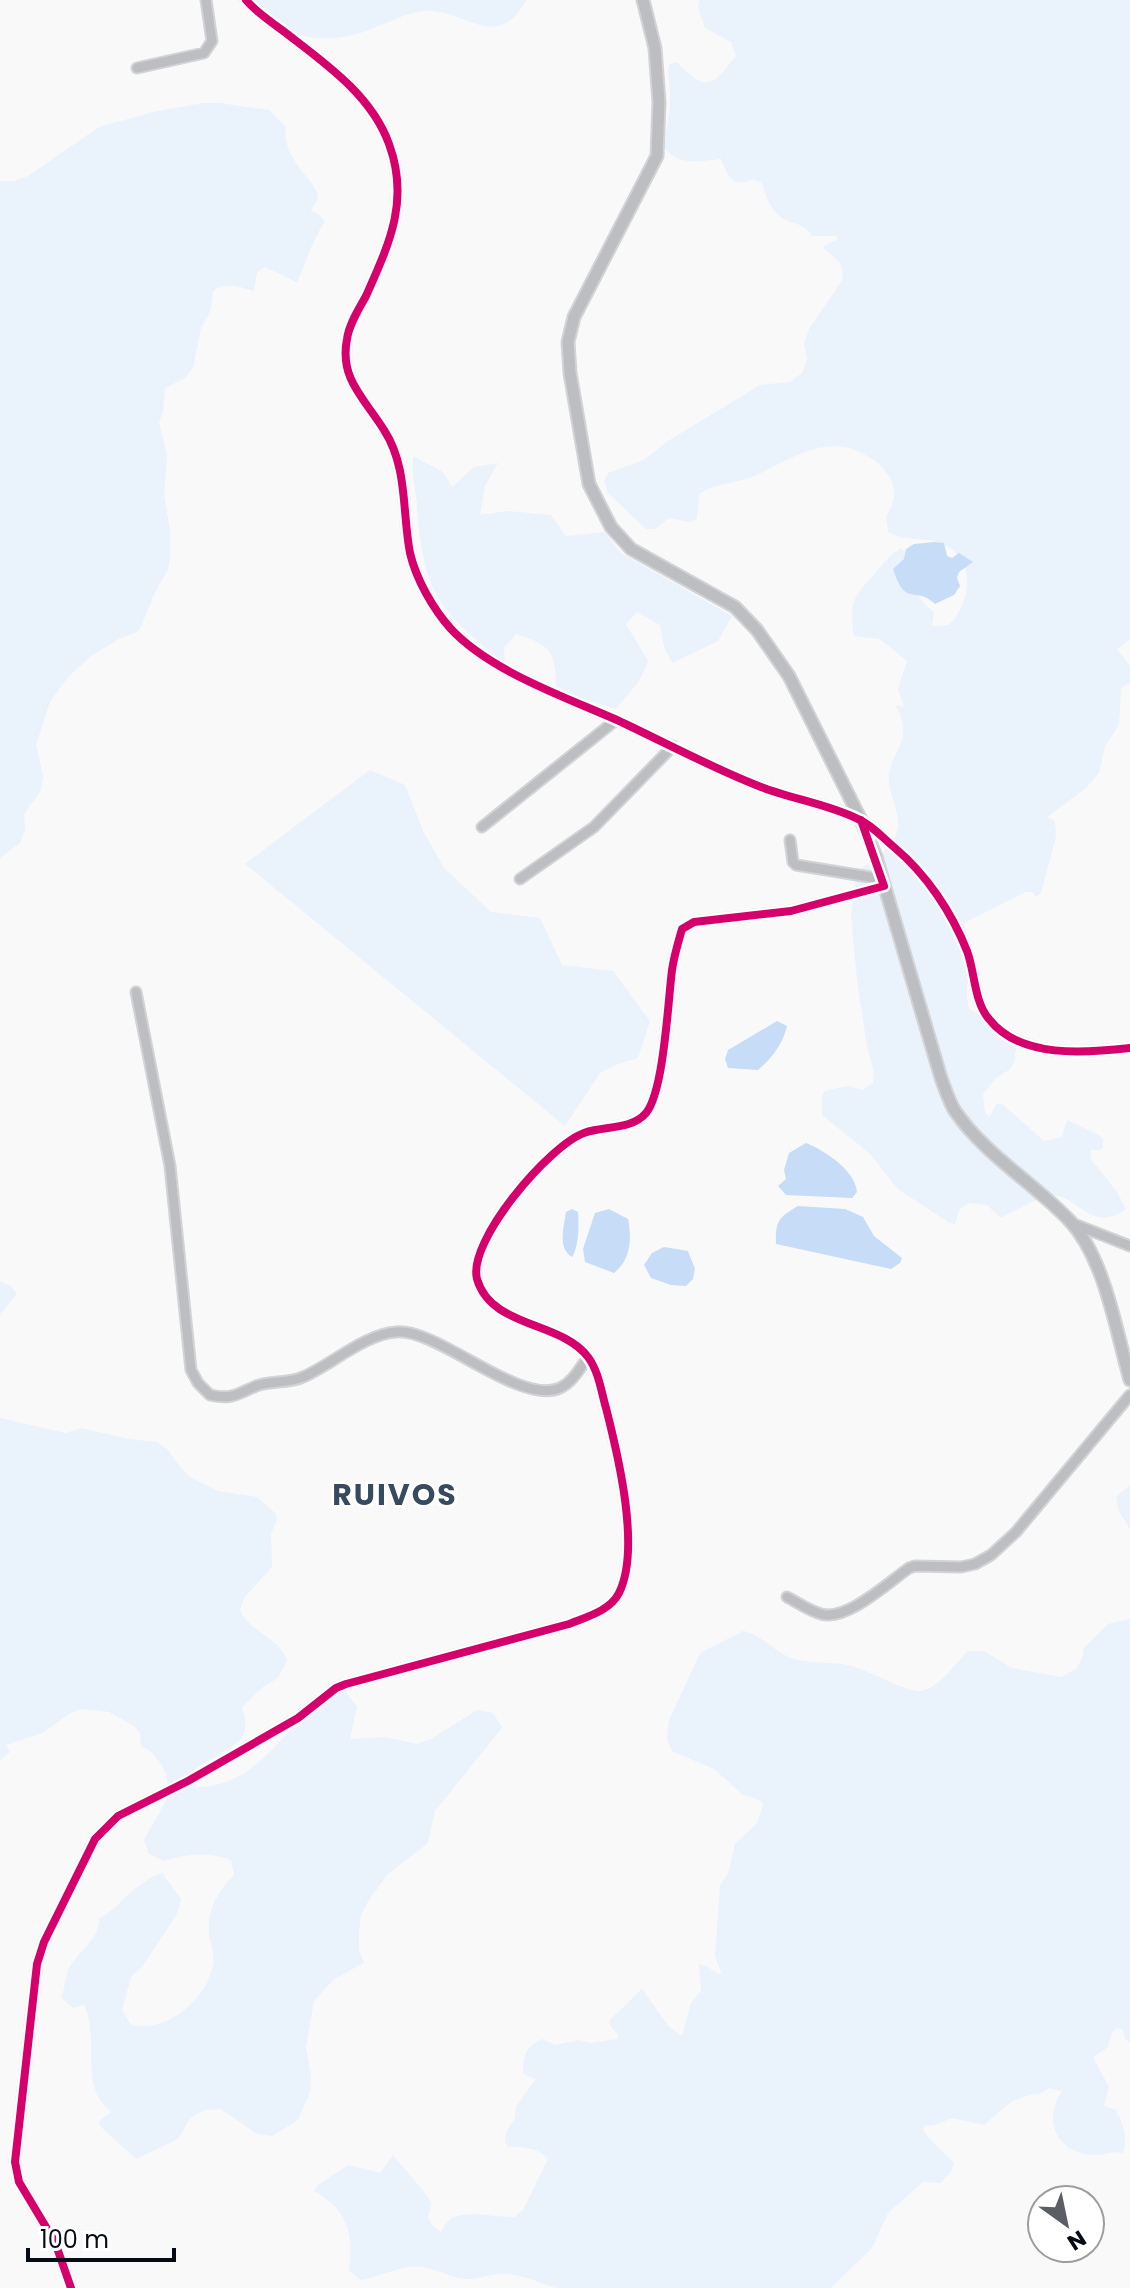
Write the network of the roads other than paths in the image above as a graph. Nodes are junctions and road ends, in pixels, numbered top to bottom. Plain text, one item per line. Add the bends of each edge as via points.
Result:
1 (206, 0) edge
2 (246, 0) edge
3 (643, 0) edge
4 (137, 68) dead end
5 (616, 720) junction
6 (673, 746) junction
7 (861, 820) junction
8 (482, 827) dead end
9 (790, 840) dead end
10 (520, 879) dead end
11 (883, 883) junction
12 (136, 992) dead end
13 (1130, 1048) edge
14 (1071, 1222) junction
15 (1130, 1246) edge
16 (588, 1357) junction
17 (1130, 1380) edge
18 (1130, 1395) edge
19 (787, 1597) dead end
20 (71, 2288) edge

1 - 4 street via 212,41 204,53
2 - 5 street via 338,74 368,106 389,144 398,188 395,224 347,336 345,365 354,390 386,432 397,460 410,553 422,586 451,630 498,666
3 - 7 street via 655,48 657,156 574,317 568,342 589,484 611,527 631,549 735,607 757,630 789,676
5 - 6 street
5 - 8 street
6 - 7 street via 760,787
6 - 10 street via 594,827
7 - 11 street
7 - 13 street via 930,884 968,953 982,1006 1007,1035 1040,1049 1085,1053
9 - 11 street via 796,865
11 - 14 street via 954,1110
11 - 16 street via 791,911 694,922 682,929 655,1093 646,1113 633,1123 583,1133 564,1145 493,1225 478,1256 477,1278 487,1297
12 - 16 street via 170,1166 191,1370 210,1395 238,1396 258,1385 302,1377 397,1331 521,1386 543,1390 566,1384
14 - 15 street
14 - 17 street via 1098,1268
16 - 20 street via 624,1476 628,1555 619,1594 603,1610 336,1688 298,1718 118,1816 95,1839 37,1964 15,2162 19,2182 55,2242
18 - 19 street via 991,1555 961,1567 909,1568 855,1606 830,1615

